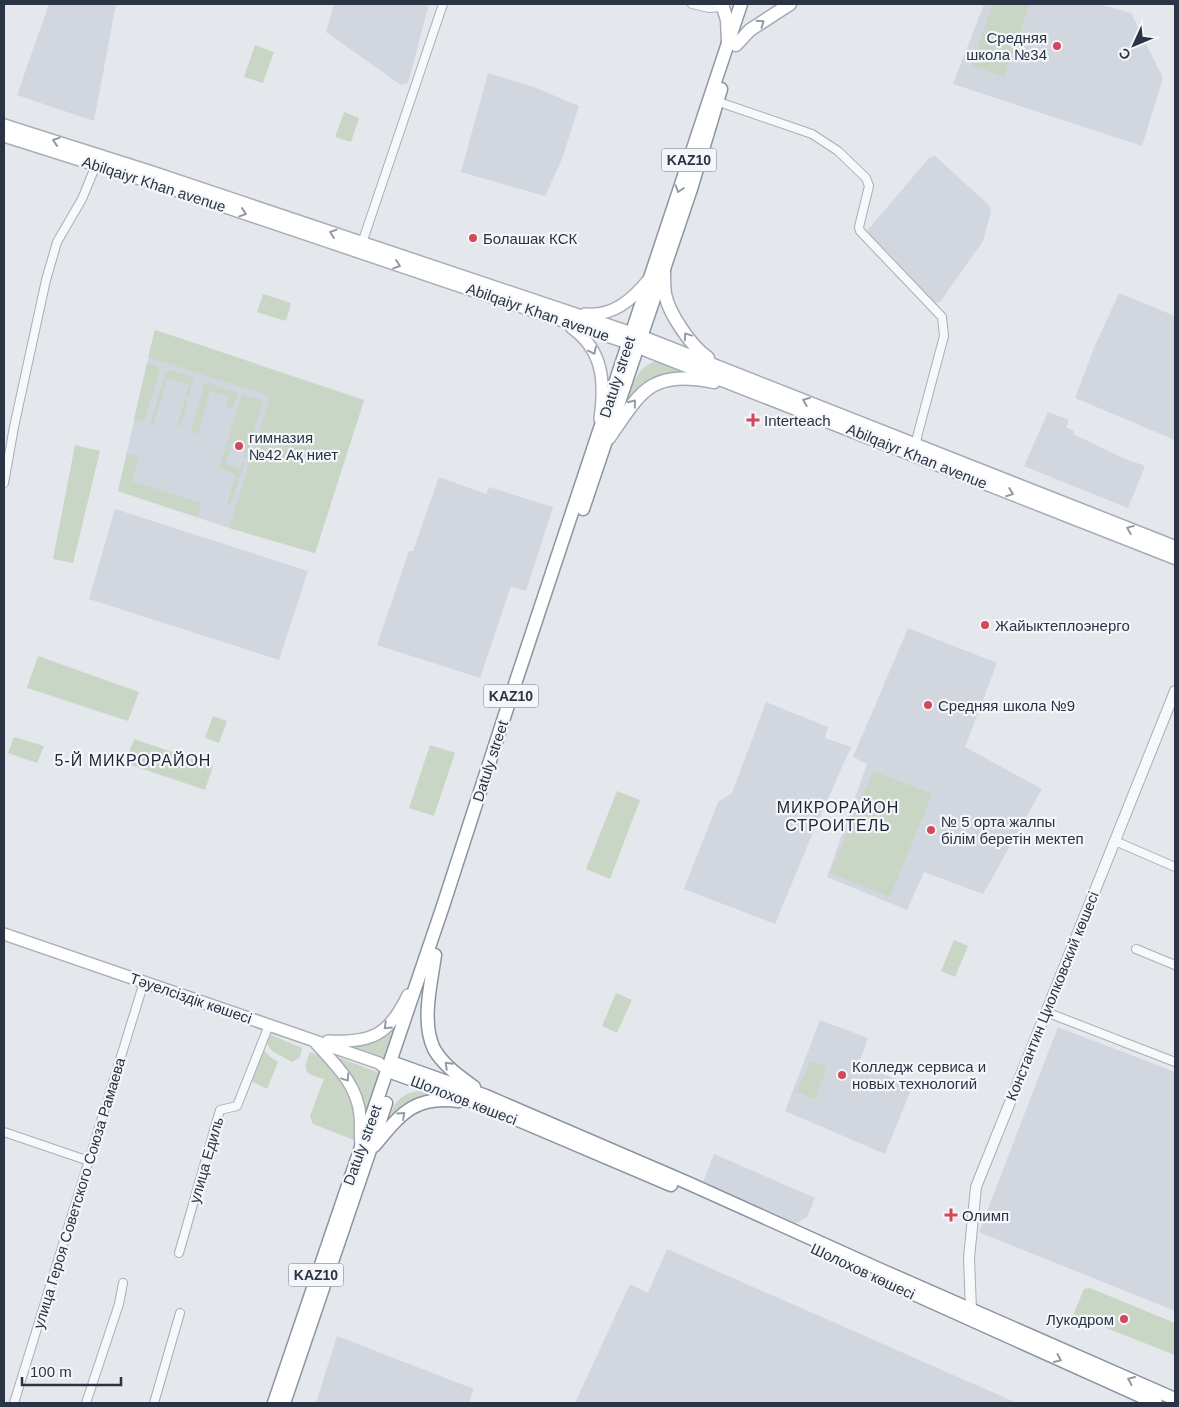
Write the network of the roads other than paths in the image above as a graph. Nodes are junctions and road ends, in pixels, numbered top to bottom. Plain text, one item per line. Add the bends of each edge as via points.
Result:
1 (443, 4) edge
2 (692, 4) edge
3 (741, 4) edge
4 (750, 4) edge
5 (790, 4) edge
6 (723, 5) edge
7 (732, 44) junction
8 (713, 100) junction
9 (4, 125) edge
10 (4, 136) edge
11 (97, 160) junction
12 (360, 247) junction
13 (664, 268) junction
14 (650, 276) junction
15 (560, 314) junction
16 (635, 340) junction
17 (722, 368) junction
18 (746, 389) junction
19 (601, 441) junction
20 (916, 451) junction
21 (4, 483) edge
22 (1175, 547) edge
23 (1175, 558) edge
24 (1175, 691) edge
25 (1115, 841) junction
26 (1175, 868) edge
27 (4, 934) edge
28 (1136, 949) dead end
29 (431, 954) junction
30 (1175, 965) edge
31 (144, 982) junction
32 (1046, 1012) junction
33 (269, 1025) junction
34 (314, 1041) junction
35 (1175, 1062) edge
36 (390, 1067) junction
37 (484, 1101) junction
38 (4, 1132) edge
39 (365, 1149) junction
40 (89, 1161) junction
41 (179, 1252) dead end
42 (123, 1283) dead end
43 (180, 1313) dead end
44 (969, 1315) junction
45 (1175, 1399) edge
46 (14, 1403) edge
47 (86, 1403) edge
48 (154, 1403) edge
49 (274, 1403) edge
50 (284, 1403) edge
51 (1156, 1403) edge

1 - 12 street
2 - 6 street via 709,8
3 - 7 main road, Datuly street / KAZ10
4 - 7 main road, Datuly street / KAZ10
7 -> 5 main road
6 - 7 main road
7 - 8 main road, Datuly street / KAZ10
8 - 13 main road, Datuly street / KAZ10 via 691,189
8 -> 14 main road, Datuly street / KAZ10
8 - 20 street via 812,134 838,151 866,178 870,186 860,232 942,317 944,336
11 -> 9 main road, Abilqaiyr Khan avenue
10 - 11 main road, Abilqaiyr Khan avenue
11 - 12 main road, Abilqaiyr Khan avenue via 180,192
11 - 21 street via 82,199 57,242 46,280
12 - 15 main road, Abilqaiyr Khan avenue
13 - 16 main road, Datuly street / KAZ10
17 -> 13 main road via 698,351 676,319 665,294
14 - 15 main road via 636,294 608,313
14 - 16 main road, Datuly street / KAZ10
15 - 16 main road, Abilqaiyr Khan avenue
15 -> 19 main road via 584,336 599,365 602,380
16 - 17 main road, Abilqaiyr Khan avenue
16 - 18 main road, Abilqaiyr Khan avenue
16 - 19 main road, Datuly street / KAZ10
20 -> 17 main road, Abilqaiyr Khan avenue
19 -> 18 main road via 637,398 656,384 672,378 712,381
18 - 20 main road, Abilqaiyr Khan avenue
19 - 29 main road, Datuly street / KAZ10 via 539,637
22 -> 20 main road, Abilqaiyr Khan avenue
20 -> 23 main road, Abilqaiyr Khan avenue
24 - 25 street, Константин Циолковский көшесі
25 - 26 street
25 - 32 street, Константин Циолковский көшесі
27 - 31 main road, Тәуелсіздік көшесі
28 - 30 street
29 -> 34 main road via 400,1011 382,1031 360,1041
29 - 36 main road, Datuly street / KAZ10
37 -> 29 main road via 434,1048 427,1019
31 - 33 main road, Тәуелсіздік көшесі
31 - 40 street, улица Героя Советского Союза Рамаева
32 - 35 street
32 - 44 street, Константин Циолковский көшесі via 976,1187 969,1258
33 - 34 main road, Тәуелсіздік көшесі
33 - 41 street, улица Едиль via 237,1106 220,1110
34 - 36 main road, Тәуелсіздік көшесі
34 -> 39 main road via 343,1073 353,1090
36 - 37 main road, Шолохов көшесі
36 - 39 main road, Datuly street / KAZ10
39 -> 37 main road via 416,1105 434,1100
37 - 44 main road, Шолохов көшесі via 568,1142 730,1210 906,1291
37 - 44 main road, Шолохов көшесі via 550,1124 688,1183
38 - 40 street
39 - 49 main road, Datuly street / KAZ10 via 316,1275
39 - 50 main road, Datuly street / KAZ10
40 - 46 street, улица Героя Советского Союза Рамаева
42 - 47 street
43 - 48 street
45 -> 44 main road, Шолохов көшесі
44 -> 51 main road, Шолохов көшесі

